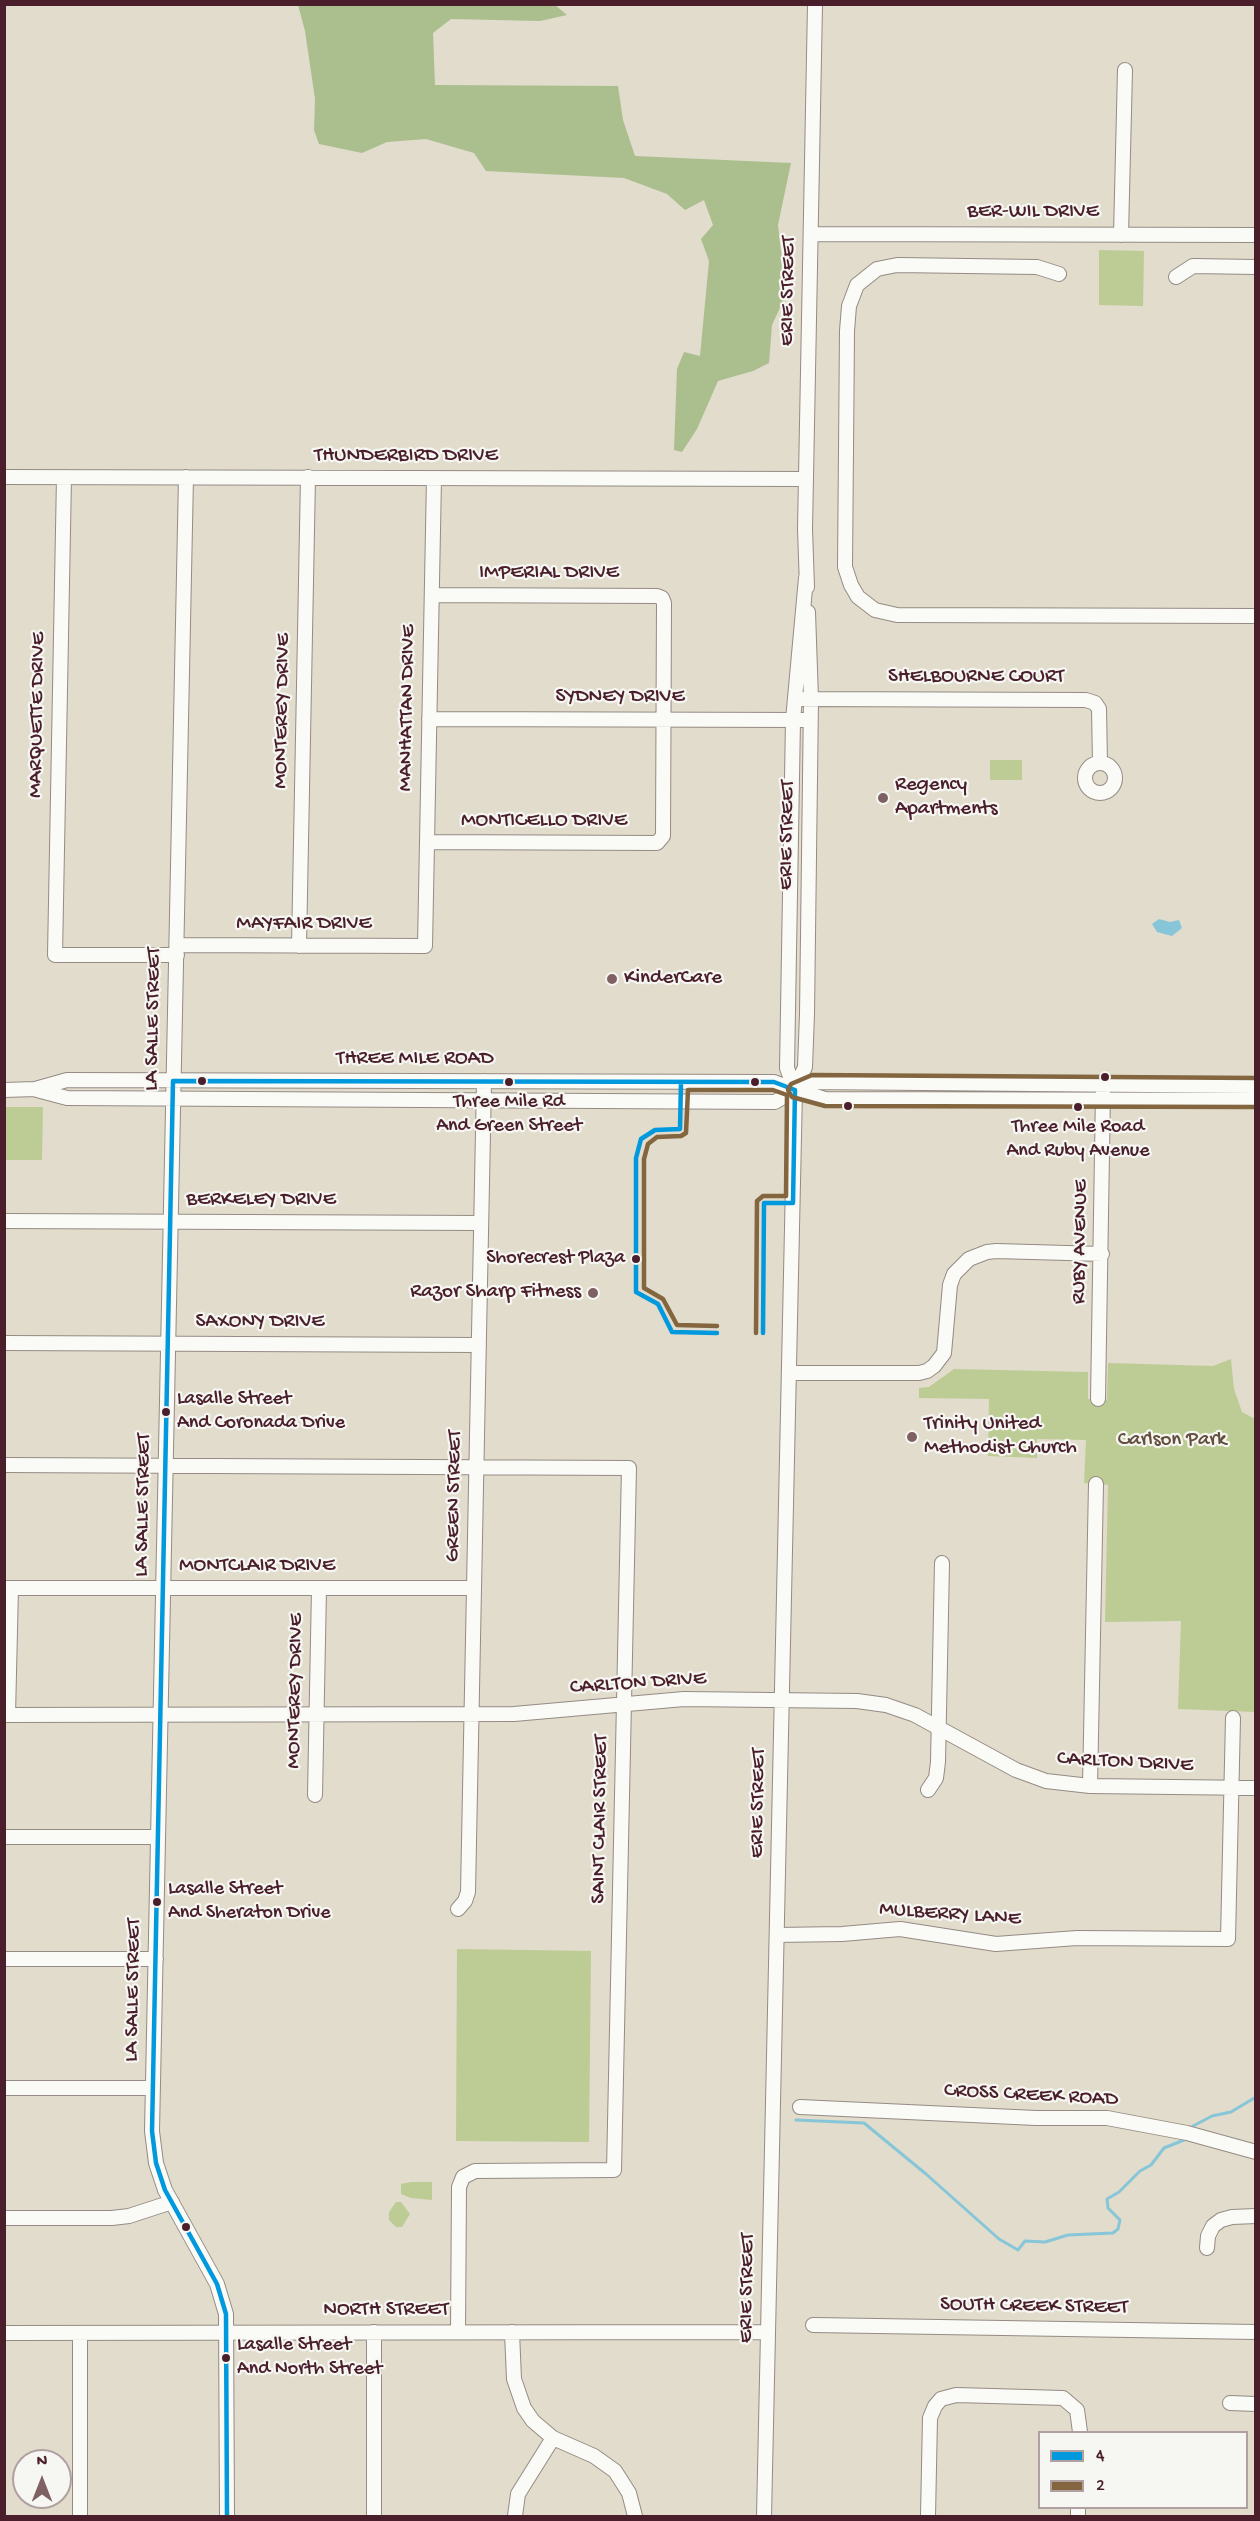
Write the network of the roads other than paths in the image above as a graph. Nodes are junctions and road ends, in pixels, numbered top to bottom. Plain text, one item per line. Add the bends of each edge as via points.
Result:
1 (815, 4) edge
2 (1125, 70) dead end
3 (811, 234) junction
4 (1122, 235) junction
5 (1256, 235) edge
6 (1256, 267) edge
7 (1059, 274) dead end
8 (1176, 277) dead end
9 (4, 477) edge
10 (64, 477) junction
11 (186, 477) junction
12 (308, 477) junction
13 (434, 478) junction
14 (806, 479) junction
15 (806, 578) junction
16 (432, 595) junction
17 (1256, 616) edge
18 (795, 699) junction
19 (812, 699) junction
20 (429, 718) junction
21 (664, 719) junction
22 (793, 720) junction
23 (811, 721) junction
24 (1100, 763) dead end
25 (427, 842) junction
26 (790, 890) junction
27 (808, 890) junction
28 (425, 940) joint
29 (299, 946) junction
30 (177, 950) junction
31 (55, 954) joint
32 (788, 976) junction
33 (807, 976) junction
34 (173, 1081) junction
35 (484, 1081) junction
36 (1256, 1086) edge
37 (35, 1089) junction
38 (4, 1090) edge
39 (795, 1090) junction
40 (1103, 1093) junction
41 (173, 1098) junction
42 (484, 1099) junction
43 (1256, 1100) edge
44 (4, 1221) edge
45 (171, 1222) junction
46 (482, 1223) junction
47 (1102, 1254) junction
48 (4, 1343) edge
49 (168, 1344) junction
50 (479, 1345) junction
51 (789, 1373) junction
52 (1098, 1399) dead end
53 (4, 1465) edge
54 (166, 1466) junction
55 (476, 1467) junction
56 (1096, 1484) dead end
57 (942, 1563) dead end
58 (8, 1588) edge
59 (164, 1588) junction
60 (319, 1588) junction
61 (474, 1588) junction
62 (782, 1700) junction
63 (624, 1704) junction
64 (471, 1714) junction
65 (6, 1715) edge
66 (161, 1715) junction
67 (316, 1715) junction
68 (1233, 1718) dead end
69 (939, 1728) junction
70 (1090, 1786) junction
71 (1230, 1788) junction
72 (1256, 1788) edge
73 (928, 1790) dead end
74 (315, 1795) dead end
75 (4, 1837) edge
76 (158, 1837) junction
77 (458, 1909) dead end
78 (777, 1935) junction
79 (4, 1959) edge
80 (156, 1959) junction
81 (4, 2088) edge
82 (153, 2088) junction
83 (800, 2107) dead end
84 (1256, 2152) edge
85 (172, 2202) junction
86 (1256, 2216) edge
87 (4, 2218) edge
88 (1207, 2248) dead end
89 (813, 2325) dead end
90 (374, 2332) junction
91 (458, 2332) junction
92 (512, 2332) junction
93 (768, 2332) junction
94 (1256, 2332) edge
95 (4, 2333) edge
96 (80, 2333) junction
97 (227, 2333) junction
98 (1230, 2403) dead end
99 (1256, 2404) edge
100 (1080, 2431) edge
101 (553, 2438) junction
102 (80, 2517) edge
103 (227, 2517) edge
104 (374, 2517) edge
105 (515, 2517) edge
106 (635, 2517) edge
107 (764, 2517) edge
108 (928, 2517) edge

1 - 3 street, ERIE STREET
2 - 4 street
3 - 4 street, BER-WIL DRIVE
3 - 14 street, ERIE STREET
4 - 5 street, BER-WIL DRIVE
6 - 8 street via 1192,266
7 - 17 street via 1037,267 897,264 877,269 857,285 849,306 847,331 845,567 851,585 858,597 875,610 897,615
9 - 10 street, THUNDERBIRD DRIVE
10 - 11 street, THUNDERBIRD DRIVE
10 - 31 street, MARQUETTE DRIVE
11 - 12 street, THUNDERBIRD DRIVE
11 - 30 street, LA SALLE STREET
12 - 13 street, THUNDERBIRD DRIVE
12 - 29 street, MONTEREY DRIVE
13 - 14 street, THUNDERBIRD DRIVE
13 - 16 street, MANHATTAN DRIVE
14 - 15 street, ERIE STREET
15 - 18 street, ERIE STREET
15 - 19 street, ERIE STREET
16 - 20 street, MANHATTAN DRIVE
16 - 21 street, IMPERIAL DRIVE via 657,596 663,602
18 - 19 street, SHELBOURNE COURT
18 - 22 street, ERIE STREET
19 - 23 street, ERIE STREET
19 - 24 street, SHELBOURNE COURT via 1086,700 1099,709
20 - 21 street, SYDNEY DRIVE
20 - 25 street, MANHATTAN DRIVE
21 - 22 street, SYDNEY DRIVE
21 - 25 street, MONTICELLO DRIVE via 663,836 657,843
22 - 23 street, SYDNEY DRIVE
22 - 26 street, ERIE STREET
23 - 27 street, ERIE STREET
25 - 28 street, MANHATTAN DRIVE
26 - 27 street
26 - 32 street, ERIE STREET
27 - 33 street, ERIE STREET
28 - 29 street, MAYFAIR DRIVE via 425,946
29 - 30 street, MAYFAIR DRIVE
30 - 31 street, MAYFAIR DRIVE
30 - 34 street, LA SALLE STREET
32 - 33 street
32 - 39 street, ERIE STREET via 787,1068
33 - 39 street, ERIE STREET via 805,1067
34 - 35 street, THREE MILE ROAD
34 - 37 street, THREE MILE ROAD via 67,1080
34 - 41 street, LA SALLE STREET
35 - 39 street, THREE MILE ROAD via 774,1082
35 - 42 street, GREEN STREET
36 - 40 street, THREE MILE ROAD
37 - 38 street, THREE MILE ROAD
37 - 41 street, THREE MILE ROAD via 68,1098
39 - 40 street, THREE MILE ROAD via 825,1099
39 - 42 street, THREE MILE ROAD via 775,1102
39 - 51 street, ERIE STREET
40 - 43 street, THREE MILE ROAD
40 - 47 street, RUBY AVENUE
41 - 42 street, THREE MILE ROAD
41 - 45 street, LA SALLE STREET
42 - 46 street, GREEN STREET
44 - 45 street, BERKELEY DRIVE
45 - 46 street, BERKELEY DRIVE
45 - 49 street, LA SALLE STREET
46 - 50 street, GREEN STREET
47 - 51 street via 996,1251 969,1259 954,1274 950,1285 945,1353 927,1371
47 - 52 street, RUBY AVENUE
48 - 49 street, SAXONY DRIVE
49 - 50 street, SAXONY DRIVE
49 - 54 street, LA SALLE STREET
50 - 55 street, GREEN STREET
51 - 62 street, ERIE STREET
53 - 54 street
54 - 55 street
54 - 59 street, LA SALLE STREET
55 - 61 street, GREEN STREET
55 - 63 street, SAINT CLAIR STREET via 629,1468
56 - 70 street
57 - 69 street
58 - 59 street, MONTCLAIR DRIVE
58 - 65 street
59 - 60 street, MONTCLAIR DRIVE
59 - 66 street, LA SALLE STREET
60 - 61 street, MONTCLAIR DRIVE
60 - 67 street, MONTEREY DRIVE
61 - 64 street, GREEN STREET
62 - 63 street, CARLTON DRIVE via 684,1699
62 - 69 street, CARLTON DRIVE via 872,1702 901,1710
62 - 78 street, ERIE STREET
63 - 64 street, CARLTON DRIVE via 543,1713
63 - 91 street, SAINT CLAIR STREET via 614,2170 475,2171 463,2177 459,2187
64 - 67 street, CARLTON DRIVE
64 - 77 street, GREEN STREET via 468,1892
65 - 66 street, CARLTON DRIVE
66 - 67 street, CARLTON DRIVE
66 - 76 street, LA SALLE STREET
67 - 74 street, MONTEREY DRIVE
68 - 71 street
69 - 70 street, CARLTON DRIVE via 1031,1776
69 - 73 street via 936,1778
70 - 71 street, CARLTON DRIVE
71 - 72 street, CARLTON DRIVE
71 - 78 street, MULBERRY LANE via 1228,1939 1077,1938 996,1944 900,1929
75 - 76 street
76 - 80 street, LA SALLE STREET
78 - 93 street, ERIE STREET
79 - 80 street
80 - 82 street, LA SALLE STREET
81 - 82 street
82 - 85 street, LA SALLE STREET via 154,2149 160,2176
83 - 84 street, CROSS CREEK ROAD via 1107,2118 1187,2133
85 - 87 street via 112,2218
85 - 97 street, LA SALLE STREET via 217,2284
86 - 88 street via 1221,2220 1213,2226
89 - 94 street, SOUTH CREEK STREET
90 - 91 street, NORTH STREET
90 - 97 street, NORTH STREET
90 - 104 street
91 - 92 street, NORTH STREET
92 - 93 street, NORTH STREET
92 - 101 street via 514,2379 521,2401 533,2421
93 - 107 street, ERIE STREET
95 - 96 street, NORTH STREET
96 - 97 street, NORTH STREET
96 - 102 street
97 - 103 street, LA SALLE STREET
98 - 99 street
100 - 108 street via 1079,2416 1071,2403 1057,2397 950,2396 937,2404 930,2418
101 - 105 street via 523,2483
101 - 106 street via 594,2456 615,2471 629,2493

